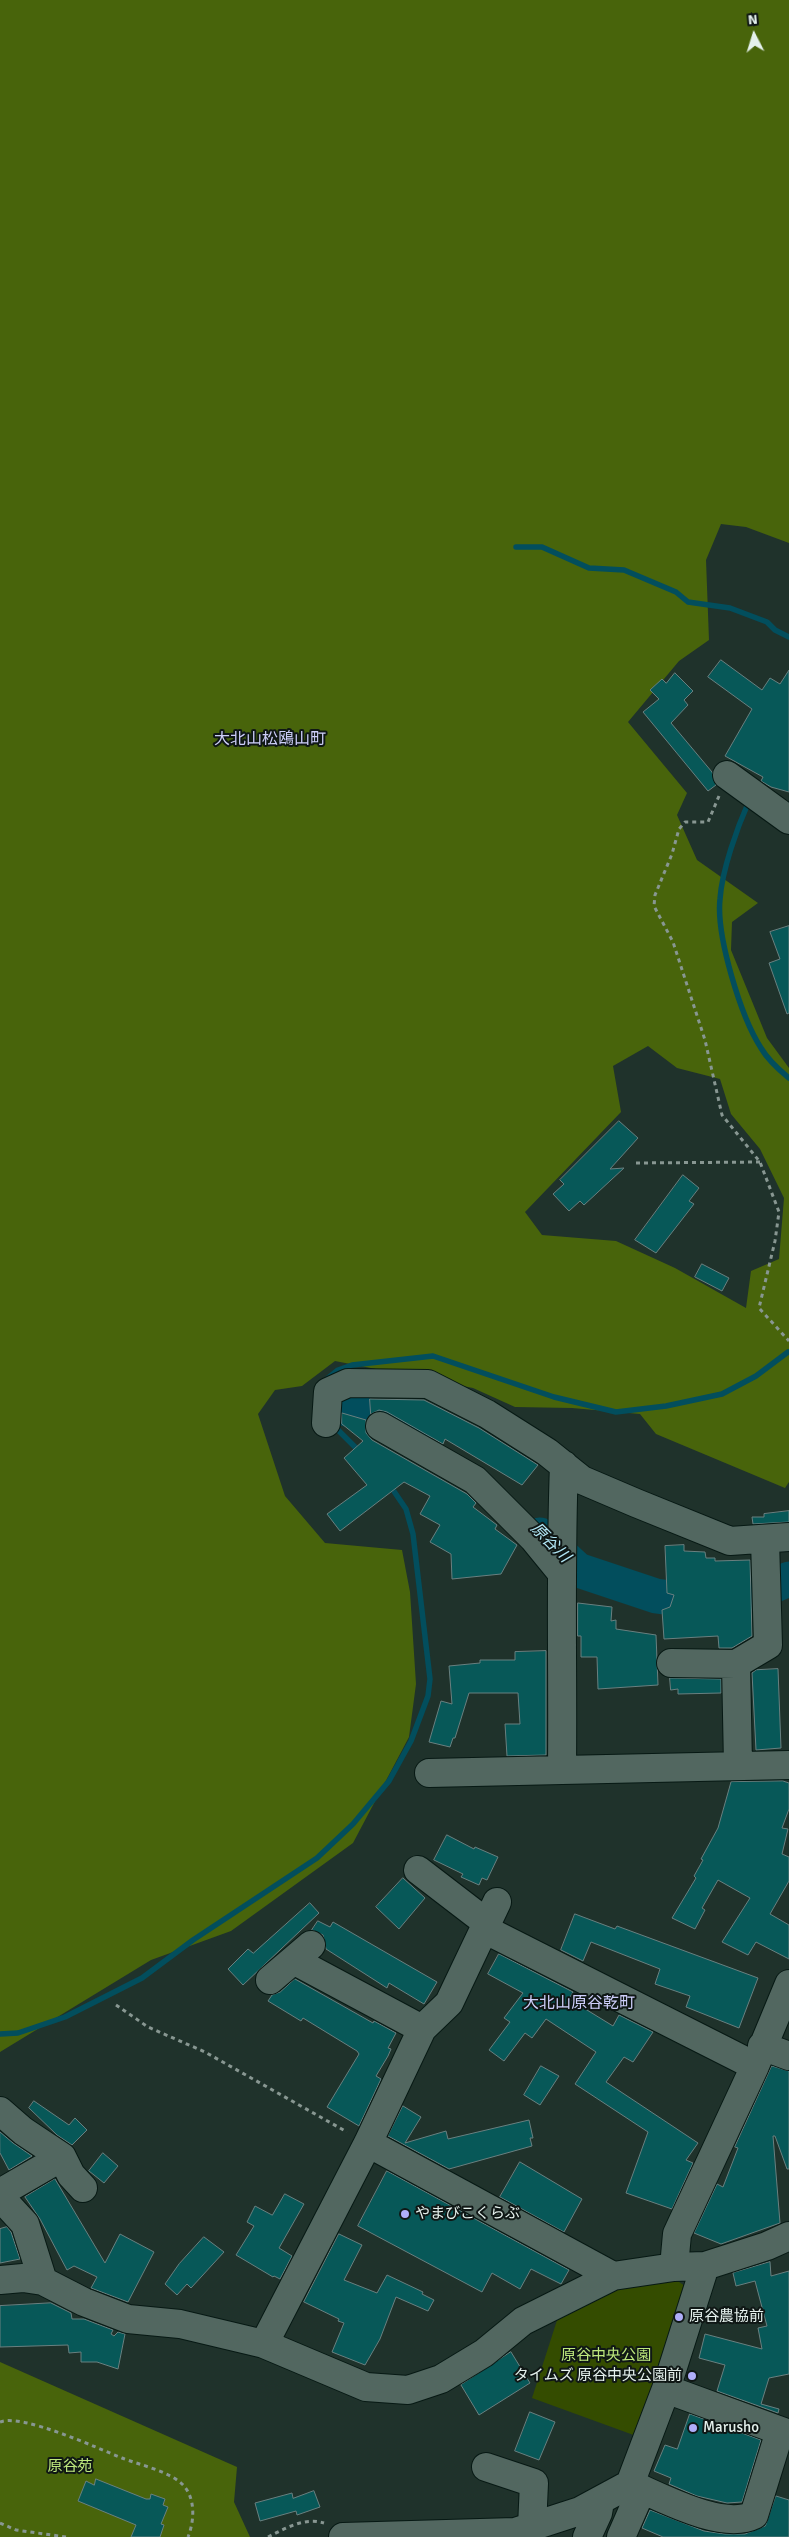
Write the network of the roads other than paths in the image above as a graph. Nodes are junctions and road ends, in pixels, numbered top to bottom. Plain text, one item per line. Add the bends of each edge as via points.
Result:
1 (727, 775) road end
2 (789, 820) edge
3 (326, 1423) dead end
4 (380, 1426) dead end
5 (564, 1465) junction
6 (777, 1538) edge
7 (560, 1571) junction
8 (671, 1663) dead end
9 (736, 1664) junction
10 (738, 1765) junction
11 (789, 1765) edge
12 (562, 1770) junction
13 (429, 1773) dead end
14 (418, 1870) dead end
15 (489, 1918) junction
16 (270, 1980) dead end
17 (789, 1984) edge
18 (422, 2028) junction
19 (759, 2056) junction
20 (789, 2056) edge
21 (0, 2112) edge
22 (368, 2143) junction
23 (62, 2157) junction
24 (83, 2188) dead end
25 (0, 2193) edge
26 (0, 2197) edge
27 (788, 2240) edge
28 (674, 2266) junction
29 (705, 2266) junction
30 (613, 2276) junction
31 (0, 2280) edge
32 (43, 2281) junction
33 (264, 2344) junction
34 (666, 2389) junction
35 (785, 2432) edge
36 (486, 2467) dead end
37 (636, 2487) junction
38 (600, 2502) junction
39 (532, 2527) junction
40 (352, 2533) edge
41 (587, 2537) edge
42 (621, 2537) edge

1 - 2 street
3 - 5 street via 328,1392 348,1383 428,1384 487,1414
4 - 7 street via 476,1480 534,1538
5 - 6 street via 582,1480 730,1541
5 - 7 street
6 - 9 street via 768,1645
7 - 12 street
8 - 9 street
9 - 10 street
10 - 11 street
10 - 12 street
12 - 13 street
14 - 15 street
15 - 18 street via 449,2003
15 - 19 street
16 - 18 street via 303,1953
17 - 19 street
18 - 22 street
19 - 20 street
19 - 28 street via 677,2234
21 - 23 street
22 - 30 street
22 - 33 street
23 - 24 street via 71,2175
23 - 25 street
26 - 32 street via 25,2224
27 - 29 street
28 - 29 street
28 - 30 street
29 - 34 street
30 - 33 street via 523,2320 484,2353 441,2380 408,2390 366,2387
31 - 32 street via 23,2278
32 - 33 street via 84,2302 128,2318 180,2324
34 - 35 street
34 - 37 street
35 - 37 street via 754,2515 746,2519 697,2511
36 - 39 street via 534,2483
37 - 38 street
37 - 42 street
38 - 39 street
38 - 41 street
39 - 40 street via 515,2532 470,2534

